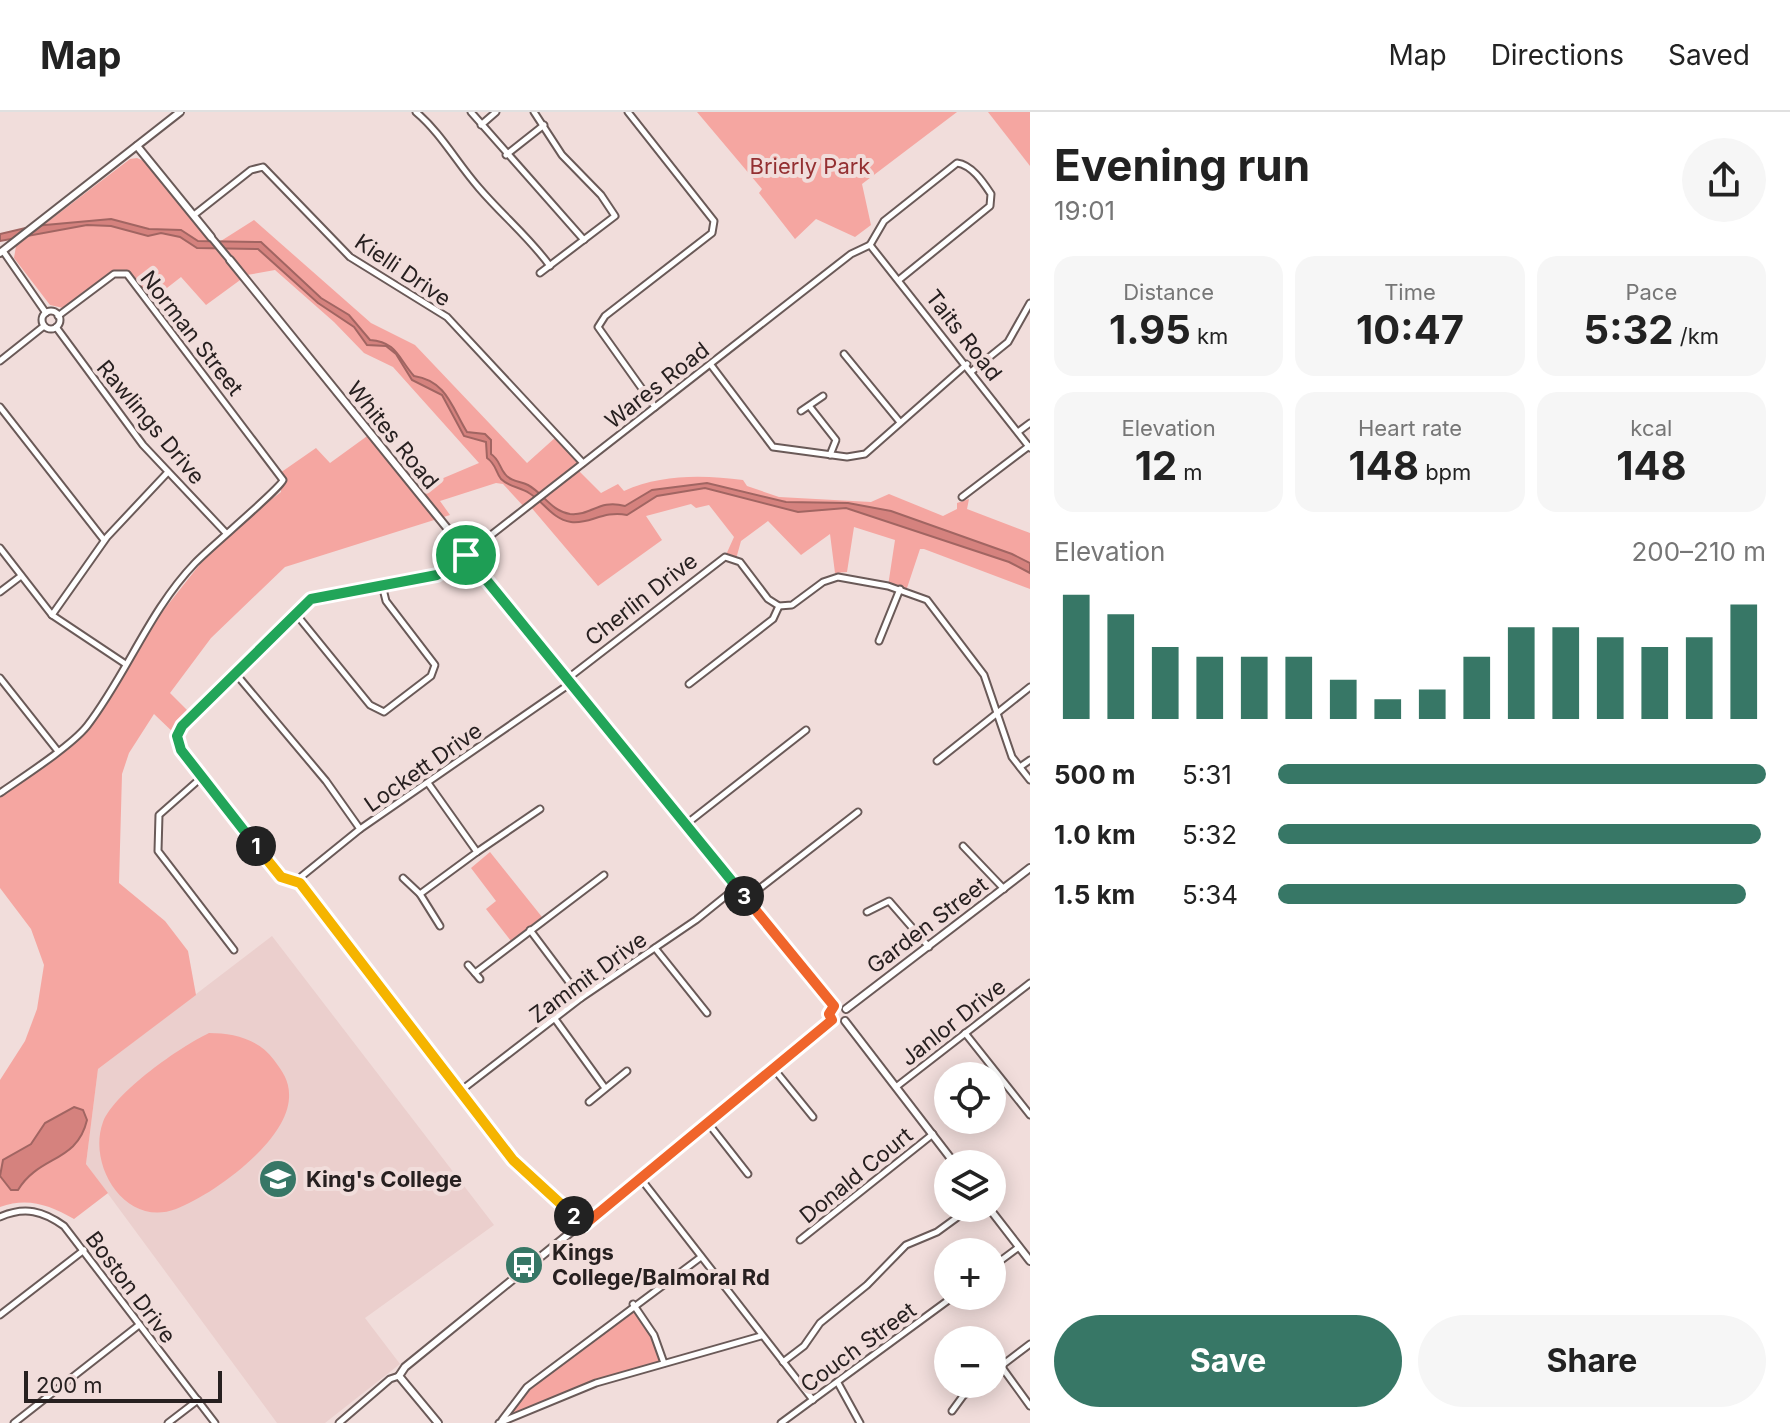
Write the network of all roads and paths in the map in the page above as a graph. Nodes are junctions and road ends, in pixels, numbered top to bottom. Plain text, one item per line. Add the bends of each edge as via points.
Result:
1 (180, 112) edge
2 (416, 112) edge
3 (433, 112) edge
4 (471, 112) edge
5 (496, 112) edge
6 (534, 112) edge
7 (628, 112) edge
8 (425, 119) junction
9 (481, 125) junction
10 (544, 125) junction
11 (137, 146) junction
12 (506, 155) junction
13 (194, 215) junction
14 (211, 237) joint
15 (584, 240) junction
16 (870, 245) junction
17 (1, 252) edge
18 (230, 260) joint
19 (550, 266) junction
20 (540, 273) dead end
21 (900, 279) junction
22 (1030, 303) edge
23 (46, 313) junction
24 (58, 316) junction
25 (44, 326) junction
26 (56, 327) junction
27 (844, 354) dead end
28 (0, 361) edge
29 (967, 364) junction
30 (711, 365) junction
31 (972, 371) junction
32 (823, 396) dead end
33 (0, 407) edge
34 (655, 407) junction
35 (810, 407) junction
36 (801, 411) dead end
37 (899, 421) junction
38 (1030, 423) edge
39 (1018, 432) junction
40 (1029, 447) edge
41 (830, 455) junction
42 (583, 463) junction
43 (168, 472) junction
44 (962, 497) dead end
45 (226, 533) junction
46 (104, 540) junction
47 (0, 548) edge
48 (466, 555) junction
49 (21, 576) junction
50 (382, 585) junction
51 (900, 589) junction
52 (0, 592) edge
53 (779, 606) junction
54 (296, 614) junction
55 (52, 615) junction
56 (879, 641) dead end
57 (124, 663) junction
58 (236, 674) junction
59 (0, 678) edge
60 (569, 681) junction
61 (689, 684) dead end
62 (1030, 687) edge
63 (998, 711) junction
64 (806, 730) dead end
65 (57, 750) junction
66 (1030, 760) edge
67 (937, 761) dead end
68 (1020, 767) junction
69 (202, 777) junction
70 (1030, 780) edge
71 (428, 783) junction
72 (0, 793) edge
73 (540, 809) dead end
74 (858, 812) dead end
75 (685, 825) junction
76 (360, 829) junction
77 (963, 846) dead end
78 (477, 852) junction
79 (1030, 868) edge
80 (604, 875) dead end
81 (403, 878) dead end
82 (300, 883) junction
83 (737, 887) junction
84 (1004, 889) junction
85 (420, 894) junction
86 (746, 899) junction
87 (867, 912) dead end
88 (440, 926) dead end
89 (530, 930) junction
90 (929, 947) junction
91 (655, 948) junction
92 (234, 950) dead end
93 (468, 965) dead end
94 (475, 973) junction
95 (480, 979) dead end
96 (1028, 987) edge
97 (581, 998) junction
98 (834, 1006) junction
99 (846, 1009) junction
100 (707, 1013) dead end
101 (555, 1019) junction
102 (832, 1020) junction
103 (845, 1021) junction
104 (965, 1033) junction
105 (774, 1069) junction
106 (627, 1071) dead end
107 (896, 1087) junction
108 (605, 1088) junction
109 (459, 1092) junction
110 (589, 1102) dead end
111 (1030, 1115) edge
112 (813, 1117) dead end
113 (708, 1123) junction
114 (933, 1134) junction
115 (945, 1150) edge
116 (748, 1174) dead end
117 (641, 1179) junction
118 (0, 1217) edge
119 (951, 1222) edge
120 (1000, 1222) edge
121 (584, 1225) junction
122 (800, 1240) dead end
123 (1019, 1247) junction
124 (84, 1250) junction
125 (701, 1257) junction
126 (1006, 1257) edge
127 (1030, 1261) edge
128 (633, 1304) junction
129 (935, 1310) edge
130 (0, 1315) edge
131 (139, 1325) junction
132 (761, 1336) junction
133 (1030, 1344) edge
134 (1006, 1362) edge
135 (664, 1363) junction
136 (783, 1363) junction
137 (1006, 1373) edge
138 (399, 1376) junction
139 (838, 1383) junction
140 (962, 1398) edge
141 (198, 1400) junction
142 (813, 1400) junction
143 (1030, 1406) edge
144 (952, 1411) dead end
145 (500, 1422) edge
146 (14, 1423) edge
147 (168, 1423) edge
148 (215, 1423) edge
149 (339, 1423) edge
150 (438, 1423) edge
151 (781, 1423) edge
152 (860, 1423) edge

1 - 11 street
2 - 8 street
3 - 8 street
4 - 9 street
5 - 9 street
6 - 10 street
7 - 34 street via 714,221 712,233 605,316 598,327
8 - 19 street via 479,189
9 - 12 street
10 - 12 street
10 - 15 street via 562,155 614,212
11 - 13 street, Whites Road
11 - 17 street
12 - 15 street
13 - 14 street, Whites Road
13 - 42 street, Kielli Drive via 251,170 263,167 350,257 447,317
14 - 18 street, Whites Road
15 - 19 street
16 - 21 street, Taits Road
16 - 21 street via 884,221 957,163 979,177 991,194 988,209
16 - 30 street, Wares Road via 851,254
17 - 23 street
18 - 48 street, Whites Road
19 - 20 street
21 - 29 street, Taits Road
22 - 31 street via 1008,342
23 - 24 street
23 - 25 street
24 - 26 street
24 - 45 street, Norman Street via 114,274 124,273 283,478 280,488
25 - 26 street
25 - 28 street
26 - 43 street, Rawlings Drive
27 - 37 street
29 - 31 street, Taits Road
29 - 37 street
30 - 34 street, Wares Road
30 - 41 street via 773,447
31 - 39 street, Taits Road
32 - 35 street
33 - 46 street
34 - 42 street, Wares Road
35 - 36 street
35 - 41 street via 836,440
37 - 41 street via 865,454
38 - 39 street
39 - 40 street, Taits Road
40 - 44 street
42 - 48 street, Wares Road
43 - 45 street, Rawlings Drive
43 - 46 street
45 - 57 street via 157,609
46 - 55 street
47 - 49 street
48 - 50 street, Wares Road via 437,575
48 - 60 street, Whites Road
49 - 52 street
49 - 55 street
50 - 54 street, Wares Road via 316,596
50 - 54 street via 386,601 435,665 425,682 384,712 370,705
51 - 53 street via 838,577 792,605
51 - 56 street
51 - 63 street via 921,596 936,610 984,675
53 - 60 street, Cherlin Drive via 740,562 718,559
53 - 61 street via 773,619
54 - 58 street, Wares Road
55 - 57 street
57 - 65 street via 86,727
58 - 69 street, Wares Road via 179,731 178,744
58 - 76 street
59 - 65 street
60 - 71 street, Lockett Drive
60 - 75 street, Whites Road
62 - 63 street
63 - 67 street
63 - 68 street
64 - 75 street
65 - 72 street
66 - 68 street
68 - 70 street
69 - 82 street via 281,877
69 - 92 street via 159,815 158,851
71 - 76 street, Lockett Drive
71 - 78 street
73 - 78 street
74 - 86 street
75 - 83 street, Whites Road
76 - 82 street, Lockett Drive
77 - 84 street
78 - 85 street
79 - 84 street, Garden Street
80 - 89 street
81 - 85 street
82 - 109 street
83 - 86 street, Whites Road
83 - 91 street, Zammit Drive
84 - 90 street, Garden Street
85 - 88 street
86 - 98 street, Whites Road
87 - 90 street via 889,901
89 - 94 street
89 - 97 street
90 - 99 street, Garden Street
91 - 97 street, Zammit Drive
91 - 100 street
93 - 94 street
94 - 95 street
96 - 104 street, Janlor Drive
97 - 101 street, Zammit Drive
98 - 99 street
98 - 102 street
99 - 103 street
101 - 108 street
101 - 109 street, Zammit Drive
102 - 103 street
102 - 105 street
103 - 107 street
104 - 107 street, Janlor Drive
104 - 111 street
105 - 112 street
105 - 113 street
106 - 108 street
107 - 114 street
108 - 110 street
109 - 121 street via 519,1167
113 - 116 street
113 - 117 street
114 - 115 street
114 - 122 street, Donald Court
117 - 121 street
117 - 125 street
118 - 124 street, Boston Drive via 37,1211 64,1226
119 - 136 street via 906,1245
120 - 123 street
121 - 138 street
123 - 126 street
123 - 127 street
124 - 130 street
124 - 131 street, Boston Drive
125 - 128 street
125 - 132 street
128 - 135 street via 654,1335
128 - 145 street via 527,1387
129 - 139 street, Couch Street
131 - 141 street, Boston Drive
131 - 146 street
132 - 135 street
132 - 136 street
133 - 134 street
135 - 145 street via 596,1383
136 - 142 street
137 - 143 street
138 - 149 street
138 - 150 street
139 - 142 street, Couch Street
139 - 152 street
140 - 144 street
141 - 147 street
141 - 148 street, Boston Drive
142 - 151 street, Couch Street

